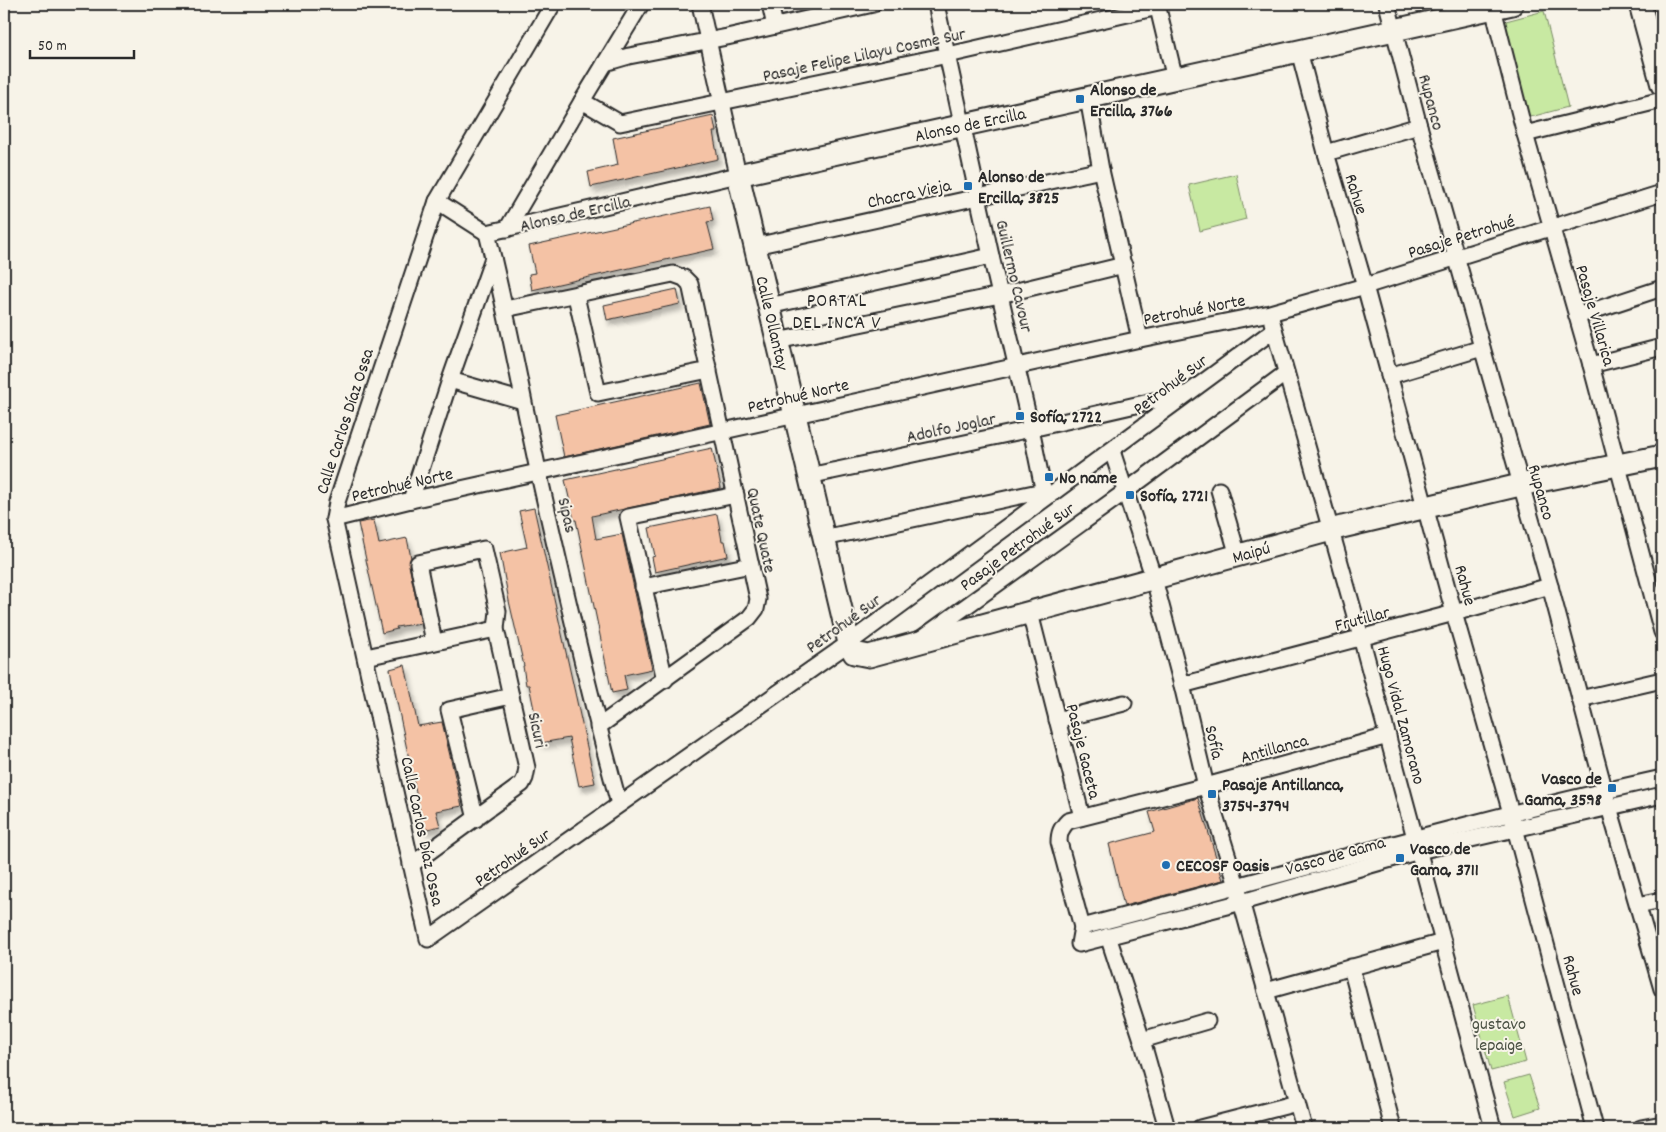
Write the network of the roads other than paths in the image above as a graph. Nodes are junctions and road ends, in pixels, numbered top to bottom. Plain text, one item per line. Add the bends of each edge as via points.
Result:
1 (554, 4) edge
2 (642, 4) edge
3 (700, 4) edge
4 (770, 4) edge
5 (873, 4) edge
6 (936, 4) edge
7 (1387, 4) edge
8 (1640, 4) edge
9 (1158, 5) edge
10 (1502, 6) edge
11 (838, 8) edge
12 (774, 26) junction
13 (1393, 31) junction
14 (709, 41) junction
15 (1299, 51) junction
16 (948, 55) junction
17 (605, 63) junction
18 (1175, 79) junction
19 (1662, 85) edge
20 (1088, 98) junction
21 (1662, 100) edge
22 (582, 102) junction
23 (722, 103) junction
24 (963, 125) junction
25 (1419, 126) junction
26 (1525, 134) junction
27 (1326, 153) junction
28 (1101, 170) junction
29 (738, 175) junction
30 (1662, 193) edge
31 (978, 197) junction
32 (437, 201) junction
33 (1552, 228) junction
34 (507, 229) junction
35 (487, 233) junction
36 (755, 246) junction
37 (991, 256) junction
38 (1456, 257) junction
39 (493, 258) junction
40 (1124, 265) junction
41 (1365, 286) junction
42 (1662, 288) edge
43 (1000, 295) junction
44 (576, 296) junction
45 (769, 306) junction
46 (505, 309) junction
47 (1270, 313) junction
48 (1577, 316) junction
49 (1274, 330) junction
50 (1140, 339) junction
51 (777, 341) junction
52 (1662, 347) edge
53 (1482, 348) junction
54 (1591, 365) junction
55 (1016, 367) junction
56 (709, 370) junction
57 (1286, 373) junction
58 (1389, 376) junction
59 (450, 380) junction
60 (1189, 393) junction
61 (524, 401) junction
62 (795, 415) junction
63 (1032, 429) junction
64 (722, 432) junction
65 (1112, 451) junction
66 (1662, 456) edge
67 (1619, 466) junction
68 (539, 473) junction
69 (809, 476) junction
70 (1520, 485) junction
71 (1219, 490) dead end
72 (1126, 492) junction
73 (1044, 494) junction
74 (736, 495) junction
75 (411, 500) junction
76 (1426, 508) junction
77 (334, 519) junction
78 (1331, 530) junction
79 (824, 538) junction
80 (1238, 556) junction
81 (751, 565) junction
82 (1655, 574) edge
83 (1154, 579) junction
84 (1550, 586) junction
85 (643, 587) junction
86 (1030, 613) junction
87 (1454, 613) junction
88 (496, 629) junction
89 (1662, 632) edge
90 (1361, 637) junction
91 (434, 642) junction
92 (849, 642) junction
93 (915, 643) junction
94 (366, 657) junction
95 (665, 680) junction
96 (1662, 680) edge
97 (1182, 685) junction
98 (511, 696) junction
99 (1580, 699) junction
100 (1124, 703) dead end
101 (1057, 720) junction
102 (598, 727) junction
103 (1388, 736) junction
104 (1662, 778) edge
105 (1206, 786) junction
106 (1605, 791) junction
107 (1662, 795) edge
108 (619, 804) junction
109 (1609, 807) junction
110 (1511, 812) junction
111 (1082, 818) junction
112 (476, 819) junction
113 (1515, 828) junction
114 (1417, 844) junction
115 (412, 865) junction
116 (1238, 887) junction
117 (1662, 900) edge
118 (1242, 902) junction
119 (1638, 905) junction
120 (1082, 927) junction
121 (1108, 936) junction
122 (428, 939) joint
123 (1443, 942) junction
124 (1079, 944) joint
125 (1351, 967) junction
126 (1662, 989) edge
127 (1266, 991) junction
128 (1207, 1021) dead end
129 (1142, 1040) junction
130 (1297, 1103) junction
131 (1662, 1124) edge
132 (1167, 1128) edge
133 (1200, 1128) edge
134 (1304, 1128) edge
135 (1393, 1128) edge
136 (1493, 1128) edge
137 (1595, 1128) edge
138 (1640, 1128) edge

1 - 32 street, Calle Carlos Díaz Ossa
2 - 17 street
3 - 14 street, Calle Ollantay
4 - 12 street
5 - 11 street
6 - 16 street, Guillermo Cavour
7 - 13 street, Rupanco
8 - 19 street
9 - 16 street, Pasaje Felipe Lilayu Cosme Sur
9 - 18 street
10 - 13 street, Alonso de Ercilla
10 - 26 street, Pasaje Villarica
11 - 12 street
12 - 14 street
13 - 15 street, Alonso de Ercilla
13 - 25 street, Rupanco
14 - 17 street
14 - 23 street, Calle Ollantay
15 - 18 street, Alonso de Ercilla
15 - 27 street, Rahue
16 - 23 street, Pasaje Felipe Lilayu Cosme Sur
16 - 24 street, Guillermo Cavour
17 - 22 street
18 - 20 street, Alonso de Ercilla
20 - 24 street, Alonso de Ercilla
20 - 28 street
21 - 26 street
22 - 23 street, Pasaje Felipe Lilayu Cosme Sur via 620,123
22 - 34 street
23 - 29 street, Calle Ollantay
24 - 29 street, Alonso de Ercilla
24 - 31 street, Guillermo Cavour
25 - 27 street
25 - 38 street, Rupanco
26 - 33 street, Pasaje Villarica
27 - 41 street, Rahue
28 - 31 street, Chacra Vieja
28 - 40 street
29 - 34 street, Alonso de Ercilla
29 - 36 street, Calle Ollantay
30 - 33 street, Pasaje Petrohué
31 - 36 street, Chacra Vieja
31 - 37 street, Guillermo Cavour
32 - 35 street
32 - 77 street, Calle Carlos Díaz Ossa via 336,502
33 - 38 street, Pasaje Petrohué
33 - 48 street, Pasaje Villarica
34 - 35 street, Alonso de Ercilla
35 - 39 street, Sipas
36 - 45 street, Calle Ollantay
37 - 43 street, Guillermo Cavour
37 - 45 street
38 - 41 street, Pasaje Petrohué
38 - 53 street, Rupanco
39 - 46 street, Sipas
39 - 59 street
40 - 43 street
40 - 50 street
41 - 47 street, Pasaje Petrohué
41 - 58 street, Rahue
42 - 48 street
43 - 51 street
43 - 55 street, Guillermo Cavour
44 - 46 street
44 - 56 street, Quate Quate via 674,274 684,278 690,284
44 - 56 street via 598,393
45 - 51 street, Calle Ollantay
46 - 61 street, Sipas
47 - 49 street, Hugo Vidal Zamorano
47 - 50 street, Petrohué Norte
48 - 54 street, Pasaje Villarica
49 - 57 street, Hugo Vidal Zamorano
49 - 60 street, Petrohué Sur
50 - 55 street, Petrohué Norte
51 - 62 street, Calle Ollantay
52 - 54 street
53 - 58 street
53 - 70 street, Rupanco
54 - 67 street, Pasaje Villarica
55 - 62 street, Petrohué Norte
55 - 63 street, Guillermo Cavour
56 - 64 street, Quate Quate
57 - 72 street, Pasaje Petrohué Sur
57 - 78 street, Hugo Vidal Zamorano
58 - 76 street, Rahue
59 - 61 street
59 - 75 street
60 - 63 street, Adolfo Joglar
60 - 65 street, Petrohué Sur
61 - 68 street, Sipas
62 - 64 street, Petrohué Norte
62 - 69 street, Calle Ollantay
63 - 69 street, Adolfo Joglar
63 - 73 street, Guillermo Cavour
64 - 68 street, Petrohué Norte
64 - 74 street, Quate Quate
65 - 72 street, Sofía
65 - 73 street, Petrohué Sur
66 - 67 street, Maipú
67 - 70 street, Maipú
67 - 82 street, Pasaje Villarica
68 - 75 street, Petrohué Norte
68 - 102 street, Sipas
69 - 79 street, Calle Ollantay
70 - 76 street, Maipú
70 - 84 street, Rupanco
71 - 80 street
72 - 83 street, Sofía
72 - 93 street, Pasaje Petrohué Sur
73 - 79 street
73 - 92 street, Petrohué Sur
74 - 81 street, Quate Quate
74 - 85 street via 628,518
75 - 77 street, Petrohué Norte
76 - 78 street, Maipú
76 - 87 street, Rahue
77 - 94 street, Calle Carlos Díaz Ossa
78 - 80 street, Maipú
78 - 90 street, Hugo Vidal Zamorano
79 - 92 street, Calle Ollantay
80 - 83 street, Maipú
81 - 85 street
81 - 95 street, Quate Quate via 758,599 756,609 749,618
82 - 89 street, Pasaje Villarica
83 - 86 street, Maipú
83 - 97 street, Sofía
84 - 87 street, Frutillar
84 - 99 street, Rupanco
85 - 95 street
86 - 93 street, Maipú
86 - 101 street, Pasaje Gaceta
87 - 90 street, Frutillar
87 - 110 street, Rahue
88 - 91 street
88 - 91 street, Sicuri via 498,611 484,549 418,563
88 - 98 street, Sicuri
90 - 97 street, Frutillar
90 - 103 street, Hugo Vidal Zamorano
91 - 94 street
92 - 93 street, Maipú via 854,653 869,656
92 - 108 street, Petrohué Sur
94 - 115 street, Calle Carlos Díaz Ossa
95 - 102 street, Quate Quate
96 - 99 street
97 - 105 street, Sofía
98 - 112 street, Sicuri via 527,768 525,778 522,784
98 - 112 street via 449,710
99 - 106 street, Rupanco
100 - 101 street
101 - 111 street, Pasaje Gaceta
102 - 108 street, Sipas
103 - 105 street, Antillanca
103 - 114 street, Hugo Vidal Zamorano
104 - 106 street, Vasco de Gama
105 - 111 street, Antillanca
105 - 116 street, Sofía
106 - 109 street, Rupanco
106 - 110 street, Vasco de Gama
107 - 109 street, Vasco de Gama
108 - 122 street, Petrohué Sur
109 - 113 street, Vasco de Gama
109 - 119 street, Rupanco
110 - 113 street, Rahue
110 - 114 street, Vasco de Gama
111 - 120 street, Pasaje Gaceta via 1068,822 1059,834
112 - 115 street, Sicuri
113 - 114 street, Vasco de Gama
113 - 137 street, Rahue
114 - 116 street, Vasco de Gama
114 - 118 street, Vasco de Gama
114 - 123 street, Hugo Vidal Zamorano
115 - 122 street, Calle Carlos Díaz Ossa
116 - 118 street, Sofía
116 - 120 street, Vasco de Gama
117 - 119 street
118 - 121 street, Vasco de Gama
118 - 127 street, Sofía
119 - 126 street, Rupanco
120 - 124 street, Pasaje Gaceta
121 - 124 street, Vasco de Gama
121 - 129 street
123 - 125 street
123 - 136 street, Hugo Vidal Zamorano
125 - 127 street
125 - 135 street
127 - 130 street, Sofía
128 - 129 street
129 - 132 street
130 - 133 street
130 - 134 street, Sofía
131 - 138 street

